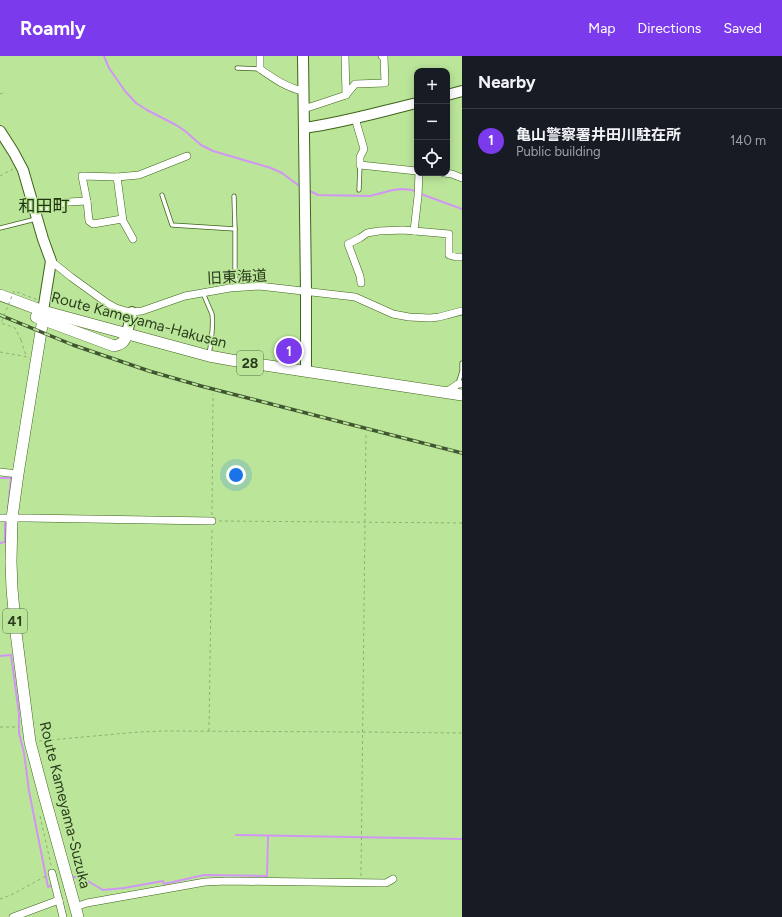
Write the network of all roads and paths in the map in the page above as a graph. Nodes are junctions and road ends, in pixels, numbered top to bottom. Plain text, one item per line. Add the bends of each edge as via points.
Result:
1 (260, 56) edge
2 (303, 56) edge
3 (345, 56) edge
4 (382, 56) edge
5 (237, 68) dead end
6 (260, 69) junction
7 (303, 91) junction
8 (3, 93) dead end
9 (0, 94) edge
10 (461, 94) edge
11 (346, 95) junction
12 (450, 95) edge
13 (414, 103) edge
14 (303, 108) junction
15 (355, 118) junction
16 (304, 128) junction
17 (0, 131) edge
18 (187, 156) dead end
19 (21, 165) junction
20 (360, 166) junction
21 (414, 170) edge
22 (450, 174) edge
23 (0, 176) edge
24 (419, 176) edge
25 (118, 177) junction
26 (462, 178) edge
27 (359, 190) dead end
28 (162, 195) dead end
29 (234, 196) dead end
30 (87, 201) junction
31 (36, 215) junction
32 (122, 219) junction
33 (0, 228) edge
34 (235, 229) junction
35 (414, 231) junction
36 (133, 239) dead end
37 (462, 257) edge
38 (51, 261) junction
39 (361, 283) dead end
40 (237, 288) junction
41 (306, 291) junction
42 (203, 292) junction
43 (0, 295) edge
44 (0, 299) edge
45 (41, 310) junction
46 (462, 310) edge
47 (132, 312) junction
48 (127, 333) junction
49 (0, 352) edge
50 (209, 356) junction
51 (31, 358) junction
52 (462, 363) edge
53 (306, 371) junction
54 (460, 384) edge
55 (444, 393) junction
56 (213, 394) dead end
57 (462, 396) edge
58 (366, 435) dead end
59 (0, 472) edge
60 (18, 474) junction
61 (0, 518) edge
62 (12, 518) junction
63 (212, 521) junction
64 (366, 522) junction
65 (462, 523) edge
66 (0, 727) edge
67 (14, 727) dead end
68 (209, 731) junction
69 (363, 732) junction
70 (462, 733) edge
71 (30, 742) junction
72 (39, 811) dead end
73 (52, 873) joint
74 (42, 878) dead end
75 (393, 879) dead end
76 (361, 883) junction
77 (0, 899) edge
78 (59, 900) junction
79 (77, 912) edge
80 (13, 917) edge
81 (63, 917) edge

1 - 6 street
2 - 7 street
3 - 11 street
4 - 11 street via 385,83 355,84
5 - 6 lane
6 - 7 street via 295,90
7 - 14 street
8 - 9 path
10 - 12 street
11 - 14 street
13 - 15 street
14 - 16 street
15 - 16 street
15 - 20 street via 364,149 360,157
16 - 41 street
17 - 19 street
18 - 25 street via 139,175
19 - 23 path
19 - 31 street
20 - 21 street
20 - 27 lane
22 - 26 street
24 - 35 street
25 - 30 street via 82,176
25 - 32 street
28 - 34 lane via 172,225
29 - 34 lane
30 - 31 street via 68,202
30 - 32 street via 89,221 93,224
31 - 33 lane
31 - 38 street
32 - 36 street
34 - 40 lane via 234,272
35 - 37 street via 449,234 450,255
35 - 39 street via 367,233 348,244
38 - 45 street
38 - 47 street, 旧東海道 via 107,303
40 - 41 street, 旧東海道 via 259,286
40 - 42 street, 旧東海道
41 - 46 street, 旧東海道 via 355,297 402,316 430,318
41 - 53 street
42 - 47 street, 旧東海道
42 - 50 lane via 212,314
43 - 45 main road, Route Kameyama-Hakusan / 28
44 - 45 main road via 4,303
45 - 48 main road, Route Kameyama-Hakusan / 28
45 - 48 main road via 114,346 125,340
45 - 51 main road, Route Kameyama-Suzuka / 41
45 - 51 path, bridge via 14,291 1,323 15,328
47 - 48 street
48 - 50 main road, Route Kameyama-Hakusan / 28
49 - 51 path
50 - 53 main road, Route Kameyama-Hakusan / 28
51 - 60 main road, Route Kameyama-Suzuka / 41
52 - 54 lane
53 - 55 main road, Route Kameyama-Hakusan / 28
54 - 55 street
55 - 57 main road, Route Kameyama-Hakusan / 28
56 - 63 path
58 - 64 path
59 - 60 street
60 - 62 main road, Route Kameyama-Suzuka / 41
61 - 62 street
62 - 63 street
62 - 71 main road, Route Kameyama-Suzuka / 41 via 12,589
63 - 64 path
63 - 68 path
64 - 65 path
64 - 69 path
66 - 67 path
68 - 69 path
68 - 71 path via 139,732
69 - 70 path
69 - 76 path
71 - 79 main road, Route Kameyama-Suzuka / 41
72 - 73 path
73 - 78 street
74 - 77 path
75 - 76 street via 386,883
76 - 79 street via 205,882 87,903
78 - 80 street
78 - 81 street

